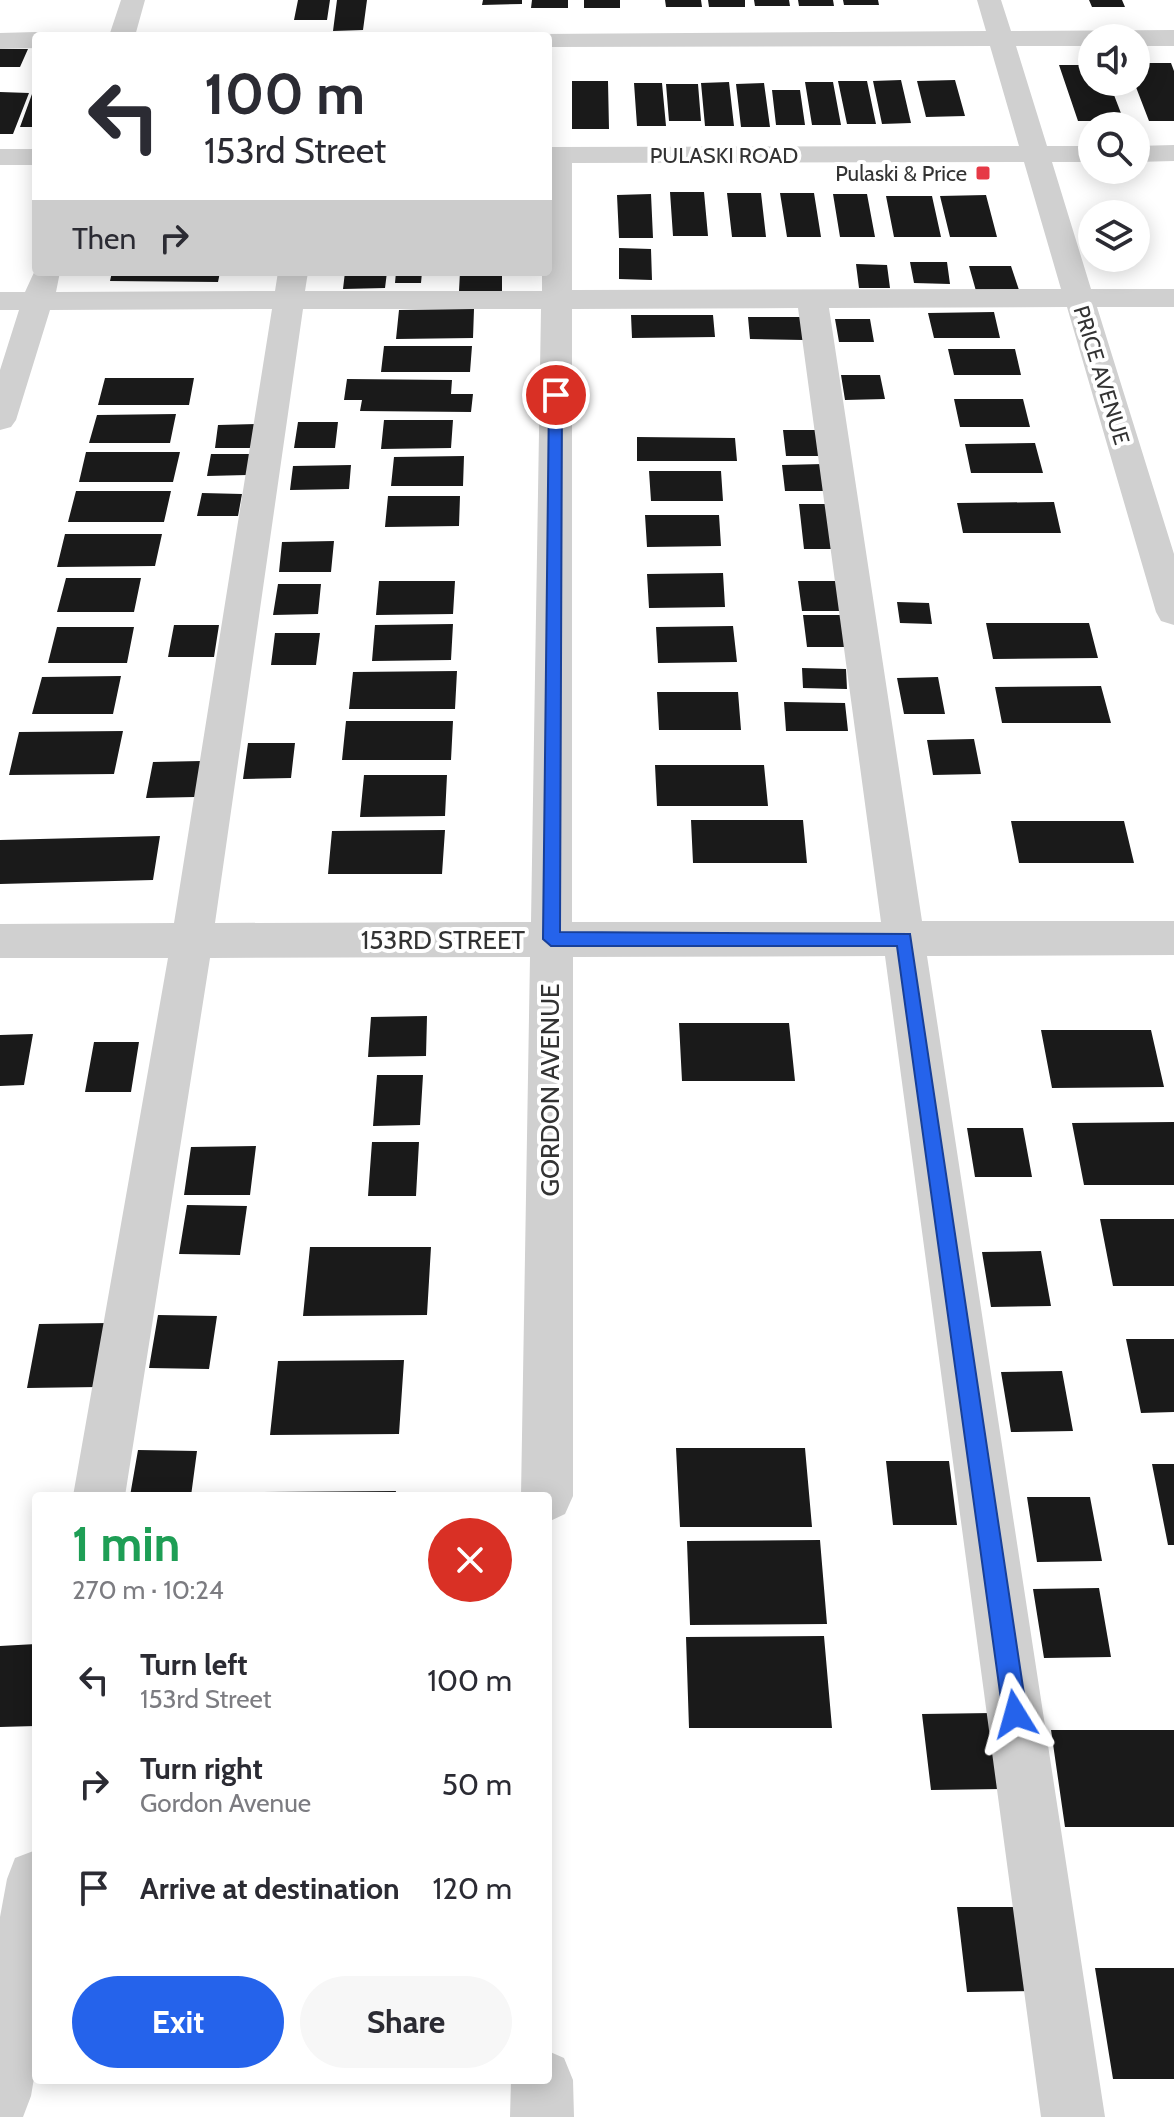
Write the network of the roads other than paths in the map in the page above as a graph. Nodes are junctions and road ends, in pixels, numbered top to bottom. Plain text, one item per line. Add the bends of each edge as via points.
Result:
1 (133, 0) edge
2 (989, 0) edge
3 (123, 32) edge
4 (1001, 38) junction
5 (1174, 38) edge
6 (552, 39) edge
7 (32, 40) edge
8 (0, 41) edge
9 (1174, 153) edge
10 (1036, 154) junction
11 (1078, 154) edge
12 (1150, 154) edge
13 (553, 155) edge
14 (0, 157) edge
15 (32, 157) edge
16 (42, 286) edge
17 (292, 286) edge
18 (1079, 298) junction
19 (1174, 298) edge
20 (556, 299) junction
21 (812, 299) junction
22 (0, 301) edge
23 (0, 420) edge
24 (1174, 612) edge
25 (1174, 938) edge
26 (551, 939) junction
27 (904, 939) junction
28 (0, 941) edge
29 (192, 941) junction
30 (100, 1492) edge
31 (547, 1492) edge
32 (32, 1903) edge
33 (542, 2084) edge
34 (0, 2096) edge
35 (542, 2117) edge
36 (1073, 2117) edge

1 - 3 street
2 - 4 street, PRICE AVENUE
4 - 5 street
4 - 6 street
4 - 10 street, PRICE AVENUE
7 - 8 street
9 - 12 street
10 - 11 street, PULASKI ROAD
10 - 13 street, PULASKI ROAD
10 - 18 street, PRICE AVENUE
13 - 20 street, GORDON AVENUE
14 - 15 street
16 - 17 street
16 - 22 street
16 - 23 street
17 - 20 street
17 - 29 street
18 - 19 street
18 - 21 street
18 - 24 street, PRICE AVENUE
20 - 21 street
20 - 26 street, GORDON AVENUE
21 - 27 street
25 - 27 street, 153RD STREET
26 - 27 street, 153RD STREET
26 - 29 street, 153RD STREET
26 - 31 street, GORDON AVENUE
27 - 36 street
28 - 29 street, 153RD STREET
29 - 30 street
32 - 34 street
33 - 35 street

